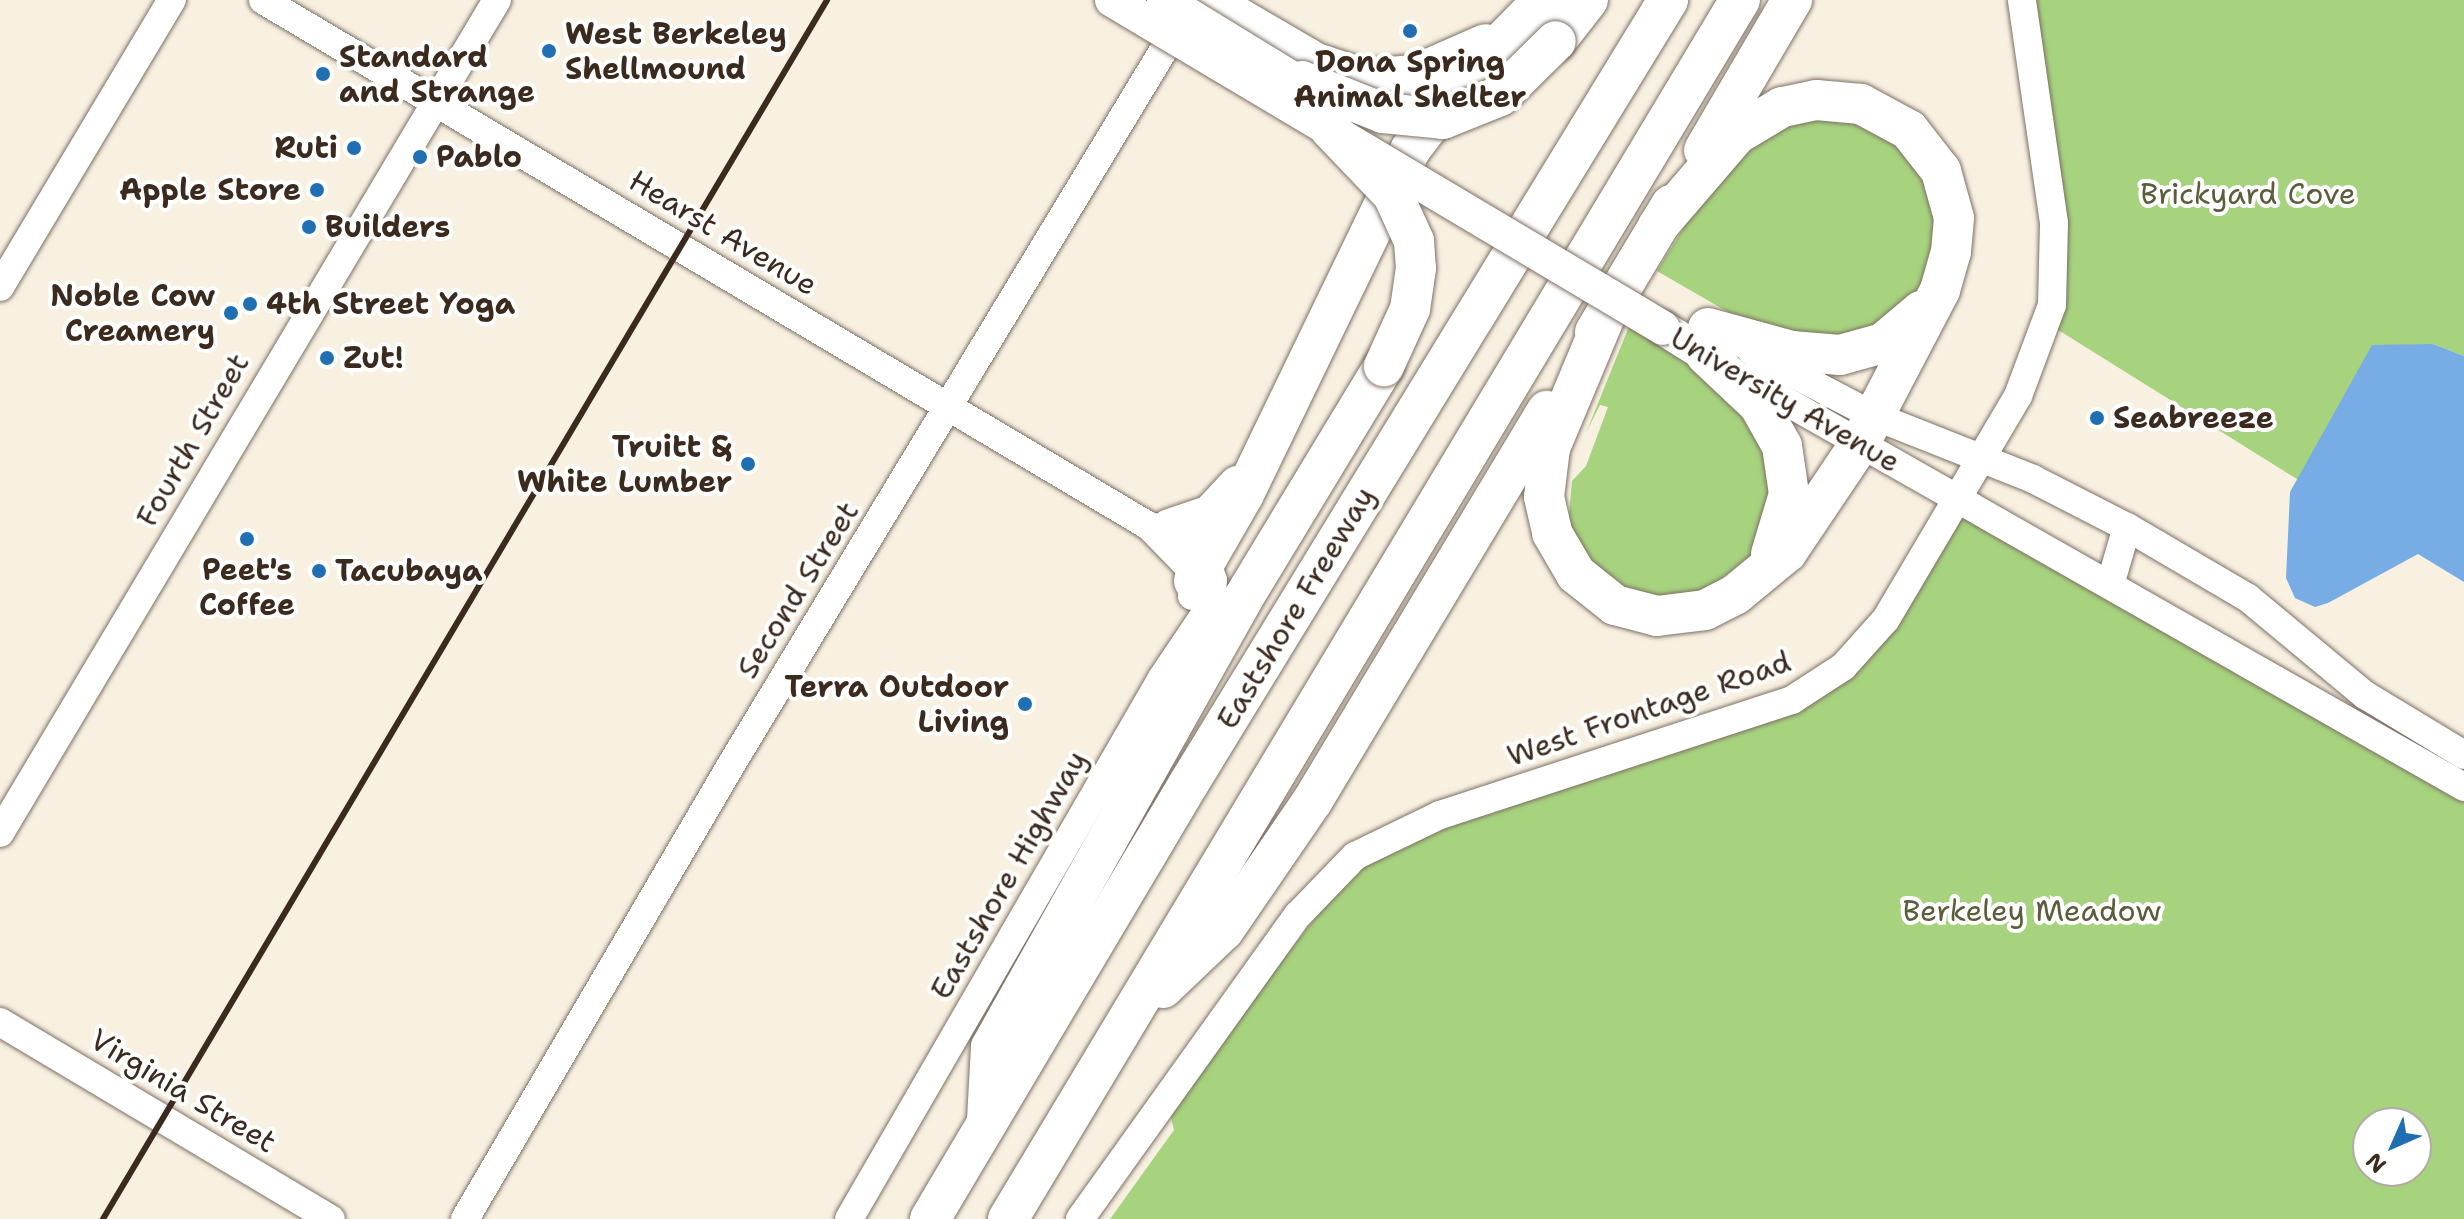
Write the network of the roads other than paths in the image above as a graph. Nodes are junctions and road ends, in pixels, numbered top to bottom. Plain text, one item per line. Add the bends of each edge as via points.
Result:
1 (172, 0) edge
2 (263, 0) edge
3 (497, 0) edge
4 (1112, 0) edge
5 (1164, 0) edge
6 (1194, 0) edge
7 (1208, 0) edge
8 (1543, 0) edge
9 (1588, 0) edge
10 (1668, 0) edge
11 (1740, 0) edge
12 (1792, 0) edge
13 (2022, 0) edge
14 (1302, 81) junction
15 (436, 102) junction
16 (1330, 129) junction
17 (1658, 226) junction
18 (1949, 263) junction
19 (0, 287) edge
20 (1606, 314) junction
21 (1688, 330) junction
22 (950, 408) junction
23 (1275, 424) junction
24 (1866, 430) junction
25 (1981, 462) junction
26 (1960, 500) junction
27 (1159, 527) junction
28 (2127, 527) junction
29 (1201, 572) junction
30 (2110, 585) junction
31 (1746, 587) junction
32 (2464, 755) edge
33 (2464, 787) edge
34 (0, 833) edge
35 (0, 1022) edge
36 (1126, 1024) junction
37 (987, 1126) junction
38 (331, 1219) edge
39 (465, 1219) edge
40 (849, 1219) edge
41 (930, 1219) edge
42 (1008, 1219) edge
43 (1080, 1219) edge

1 - 19 street
2 - 15 street, Hearst Avenue
3 - 15 street, Fourth Street
4 - 16 main road, University Avenue, bridge
5 - 14 main road, University Avenue, bridge
6 - 22 street, Second Street
7 - 8 highway via 1316,63 1387,80 1458,60 1500,36
8 - 23 highway via 1461,84 1410,150
9 - 14 highway, bridge via 1556,41 1500,96 1443,119 1383,113
10 - 37 highway, Eastshore Freeway via 1189,783
11 - 36 highway
12 - 17 highway
13 - 25 street, West Frontage Road via 2054,223 2055,287 2031,369
14 - 21 main road, University Avenue, bridge
15 - 22 street, Hearst Avenue
15 - 34 street, Fourth Street
16 - 21 main road, University Avenue, bridge
16 - 37 highway, bridge via 1393,195 1414,241 1410,309 1384,366 1229,623 991,1047
17 - 18 highway via 1711,158 1750,124 1782,107 1831,100 1887,115 1927,149 1952,207
17 - 20 highway
18 - 21 highway via 1928,302 1907,325 1883,343 1854,352 1809,354
18 - 24 highway
20 - 31 highway via 1563,408 1547,460 1544,497 1556,546 1598,595 1646,614 1705,610
20 - 36 highway via 1313,800 1224,930
21 - 24 street, University Avenue
21 - 31 highway via 1768,417 1787,463 1785,521 1770,556
22 - 27 street, Hearst Avenue
22 - 39 street, Second Street via 731,765
23 - 27 highway via 1223,505 1204,519
23 - 29 highway
24 - 25 street, University Avenue
24 - 26 street, University Avenue
24 - 31 highway via 1795,543
25 - 26 street, West Frontage Road
25 - 28 street, University Avenue via 2033,479
26 - 30 street, University Avenue
26 - 43 street, West Frontage Road via 1881,626 1843,667 1805,694 1720,727 1423,821 1370,846 1339,869 1291,923
27 - 29 street, Hearst Avenue via 1199,548
28 - 30 street
28 - 32 street, University Avenue via 2248,598 2365,695
29 - 40 street, Eastshore Highway via 1211,605 1162,678
30 - 33 street, University Avenue
35 - 38 street, Virginia Street
36 - 42 highway
37 - 41 highway, Eastshore Freeway

